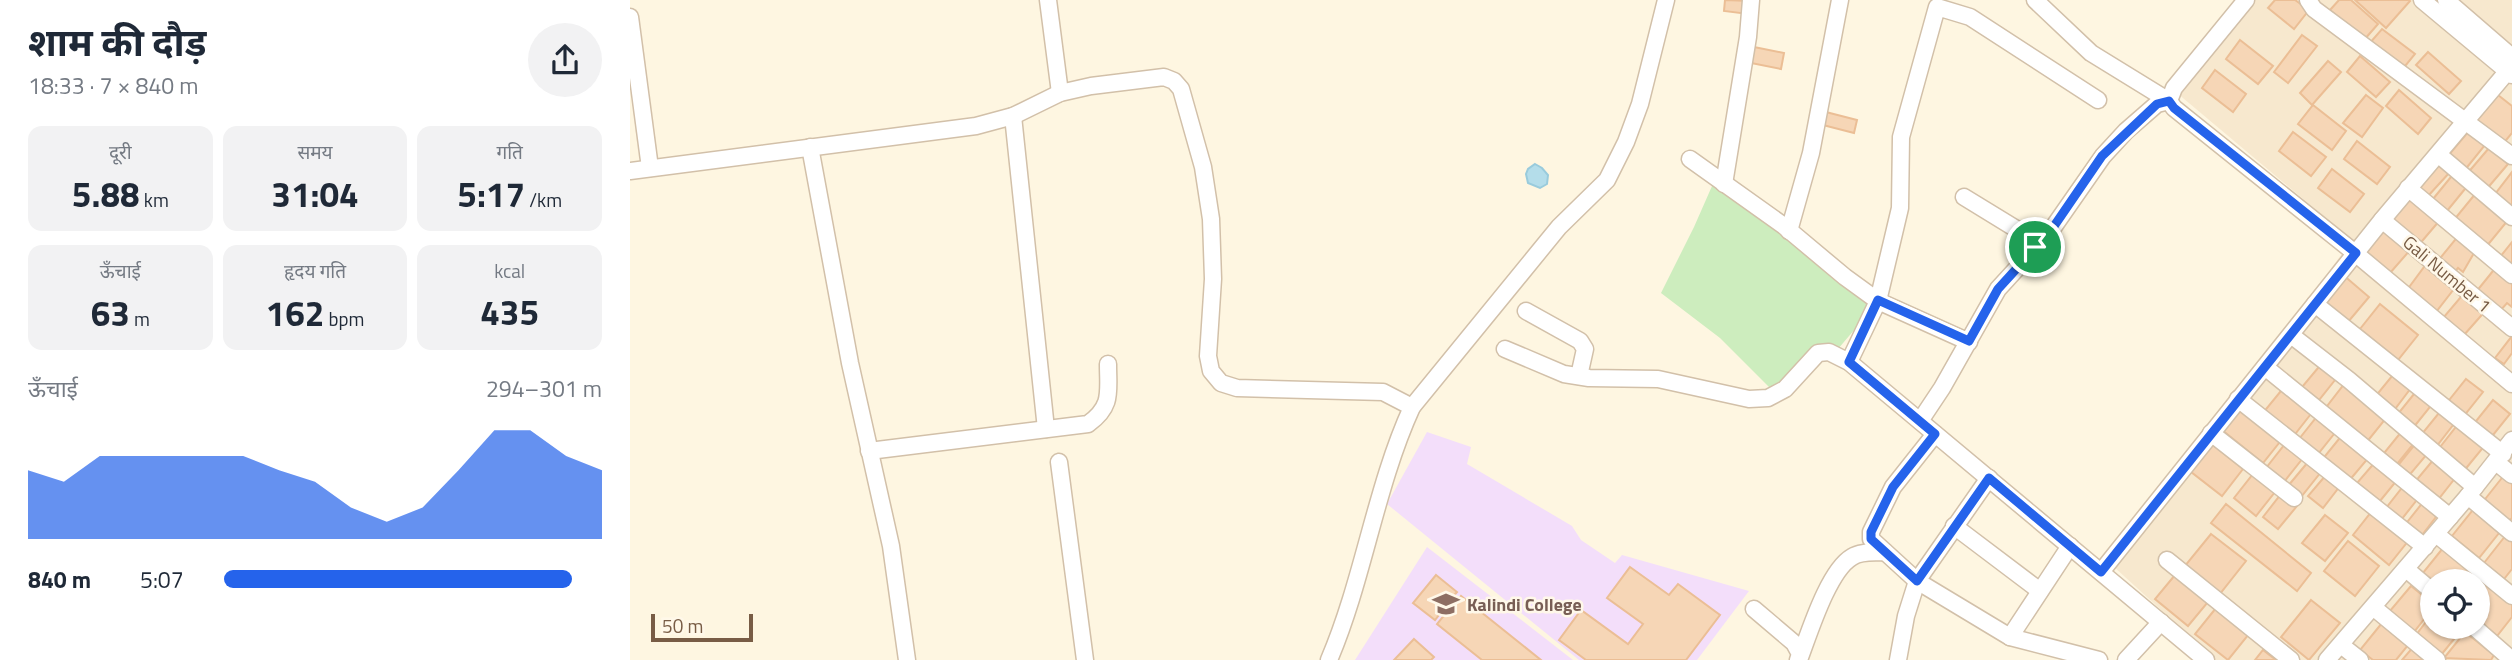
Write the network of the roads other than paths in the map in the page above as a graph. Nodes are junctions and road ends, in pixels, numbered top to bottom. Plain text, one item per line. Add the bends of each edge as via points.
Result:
1 (1048, 0) edge
2 (1666, 0) edge
3 (1751, 0) edge
4 (1840, 0) edge
5 (2035, 0) edge
6 (2246, 0) edge
7 (2308, 0) edge
8 (2422, 0) edge
9 (2446, 0) edge
10 (630, 17) edge
11 (2511, 68) edge
12 (1060, 93) junction
13 (2098, 100) dead end
14 (2169, 101) junction
15 (1013, 116) junction
16 (2467, 120) junction
17 (810, 147) junction
18 (2439, 155) junction
19 (2512, 156) edge
20 (1690, 159) dead end
21 (650, 168) junction
22 (630, 171) edge
23 (1724, 184) junction
24 (2408, 188) junction
25 (1964, 198) dead end
26 (2512, 217) edge
27 (2382, 220) junction
28 (1789, 231) junction
29 (2039, 243) junction
30 (2356, 253) junction
31 (2512, 275) edge
32 (1878, 300) junction
33 (2315, 304) junction
34 (1526, 311) dead end
35 (2512, 328) edge
36 (2291, 335) junction
37 (1969, 341) junction
38 (1505, 349) dead end
39 (1849, 362) junction
40 (1108, 364) dead end
41 (2265, 367) junction
42 (1579, 376) junction
43 (2512, 384) edge
44 (2238, 399) junction
45 (1412, 407) junction
46 (1920, 421) junction
47 (1046, 429) junction
48 (2211, 433) junction
49 (1935, 434) junction
50 (869, 451) junction
51 (2503, 452) edge
52 (1059, 462) dead end
53 (2512, 475) edge
54 (1989, 478) junction
55 (2472, 491) junction
56 (2294, 498) dead end
57 (2450, 517) junction
58 (1954, 526) junction
59 (2512, 533) edge
60 (2436, 534) junction
61 (2070, 546) junction
62 (2425, 547) junction
63 (1885, 552) junction
64 (2167, 561) dead end
65 (2406, 569) junction
66 (2101, 572) junction
67 (1917, 581) junction
68 (2420, 581) edge
69 (2039, 592) junction
70 (2512, 596) edge
71 (2373, 607) junction
72 (1754, 609) dead end
73 (2161, 622) junction
74 (2010, 636) junction
75 (2488, 639) edge
76 (2341, 645) junction
77 (907, 660) edge
78 (1085, 660) edge
79 (1329, 660) edge
80 (1799, 660) edge
81 (1898, 660) edge
82 (2099, 660) edge
83 (2126, 660) edge
84 (2206, 660) edge
85 (2291, 660) edge
86 (2327, 660) edge
87 (2360, 660) edge
88 (2437, 660) edge
89 (2512, 660) edge

1 - 12 street
2 - 45 street via 1640,104 1607,180 1559,228
3 - 23 street
4 - 28 street via 1811,153
5 - 14 street via 2091,53
6 - 14 street via 2174,88
7 - 16 street via 2314,9
8 - 11 street
9 - 11 street
10 - 21 street
11 - 16 street
12 - 15 street
12 - 45 street via 1151,77 1174,80 1181,89 1203,167 1211,219 1208,356 1211,371 1221,383 1237,388 1383,392
13 - 32 street via 1970,17 1937,7 1901,137 1900,208
14 - 29 street via 2157,104 2102,156
14 - 30 street
15 - 17 street via 976,126
15 - 47 street
16 - 18 street
16 - 19 street
17 - 21 street
17 - 50 street
18 - 24 street
18 - 26 street
20 - 23 street
21 - 22 street
23 - 28 street
24 - 27 street
24 - 31 street
25 - 29 street
27 - 30 street
27 - 35 street, Gali Number 1
28 - 32 street
29 - 37 street via 1998,289
30 - 33 street
30 - 43 street
32 - 37 street
32 - 39 street
33 - 36 street
33 - 51 street
34 - 42 street via 1580,341 1585,349
36 - 41 street
36 - 55 street via 2349,380
37 - 46 street
38 - 42 street
39 - 42 street via 1829,352 1818,353 1785,388 1768,398 1748,399 1658,379
39 - 46 street
40 - 47 street via 1108,399 1102,414 1088,424
41 - 44 street
41 - 57 street
44 - 48 street
44 - 62 street
45 - 79 street via 1394,449
46 - 49 street
47 - 50 street
48 - 56 street
48 - 66 street
49 - 54 street
49 - 63 street via 1893,487 1871,532 1871,539
50 - 77 street via 891,546
51 - 53 street
51 - 55 street
52 - 78 street
54 - 58 street
54 - 61 street
55 - 57 street
55 - 59 street
57 - 60 street
58 - 67 street
58 - 69 street
60 - 62 street
60 - 70 street
61 - 66 street
61 - 69 street
62 - 65 street
63 - 67 street
63 - 80 street via 1862,553 1846,562 1831,582
64 - 85 street
65 - 68 street
65 - 71 street
66 - 73 street
67 - 74 street
67 - 81 street
69 - 74 street
71 - 76 street
71 - 88 street
72 - 80 street via 1794,643
73 - 83 street
73 - 84 street
74 - 82 street
75 - 89 street
76 - 86 street
76 - 87 street

